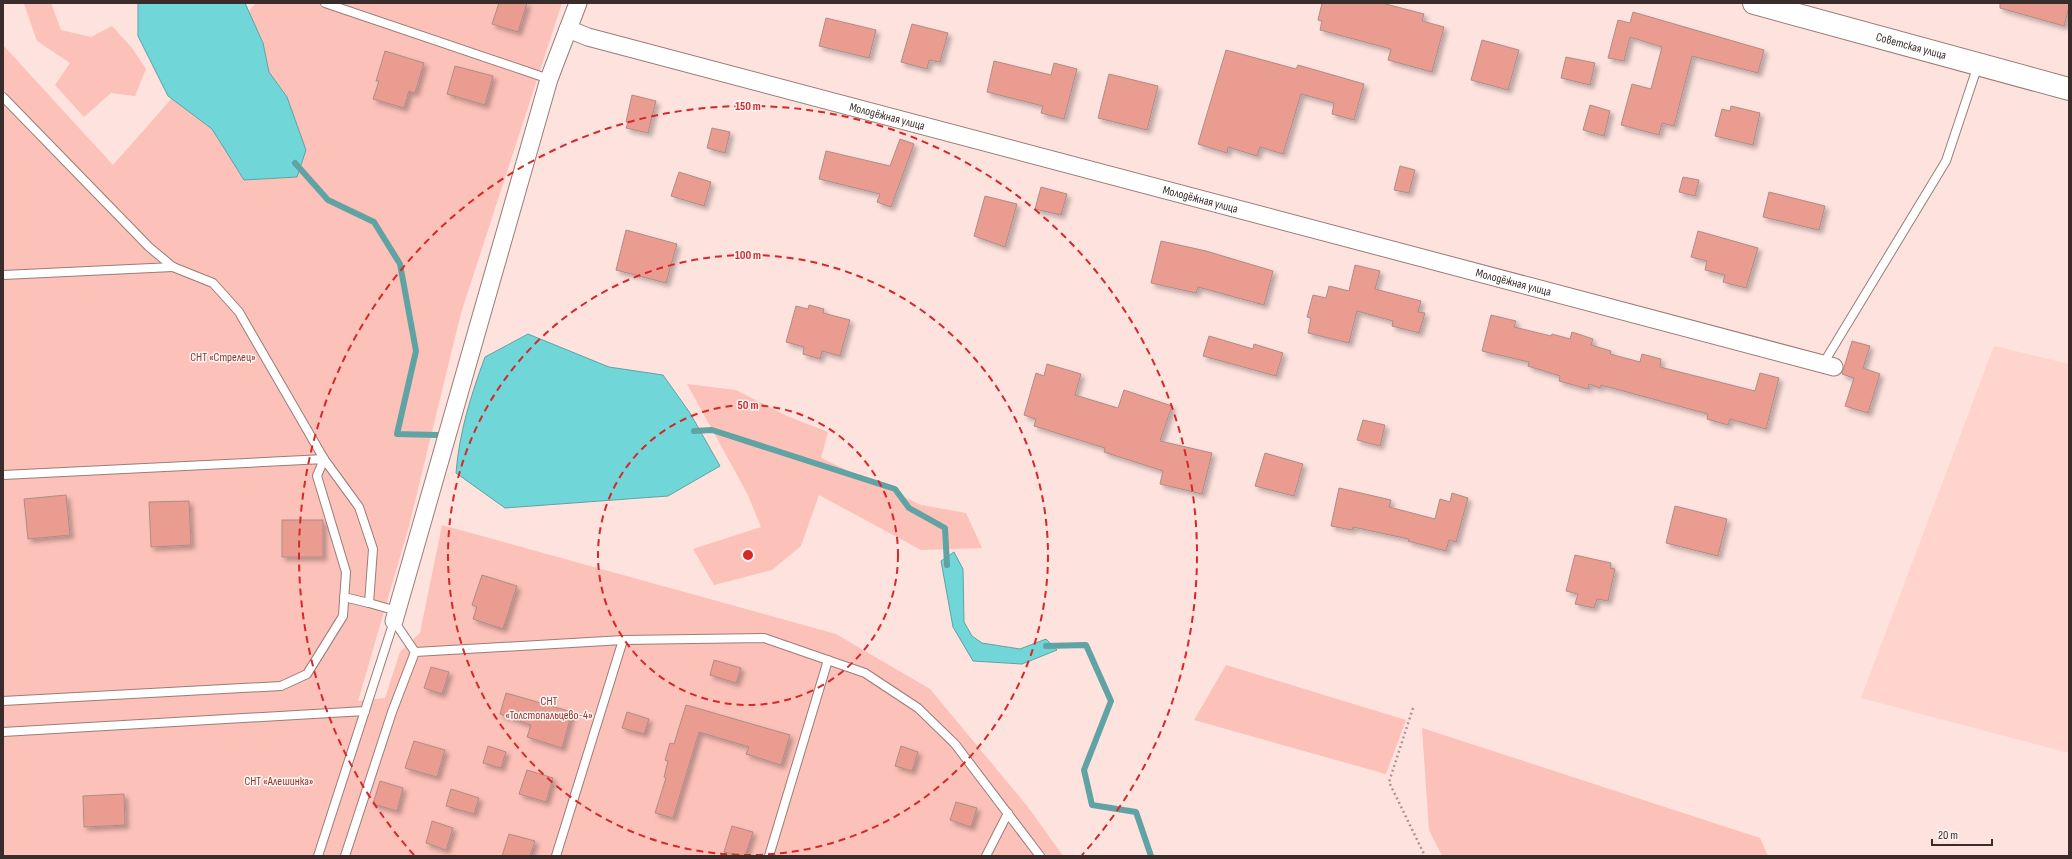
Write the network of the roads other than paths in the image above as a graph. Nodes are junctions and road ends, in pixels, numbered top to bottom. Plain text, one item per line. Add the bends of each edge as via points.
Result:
1 (325, 3) edge
2 (578, 3) edge
3 (1754, 3) edge
4 (568, 29) junction
5 (1978, 65) junction
6 (549, 79) junction
7 (2069, 89) edge
8 (3, 97) edge
9 (174, 267) junction
10 (3, 275) edge
11 (1828, 365) joint
12 (324, 459) junction
13 (3, 475) edge
14 (344, 597) junction
15 (369, 603) junction
16 (395, 616) junction
17 (623, 640) junction
18 (415, 652) junction
19 (828, 660) junction
20 (3, 701) edge
21 (365, 711) junction
22 (3, 732) edge
23 (1008, 813) junction
24 (318, 856) edge
25 (345, 856) edge
26 (556, 856) edge
27 (769, 856) edge
28 (986, 856) edge
29 (1040, 856) edge

1 - 6 lane
2 - 4 street
3 - 5 street, Советская улица
4 - 6 street
4 - 11 street, Молодёжная улица via 588,37
5 - 7 street, Советская улица
5 - 11 lane via 1946,161
6 - 16 street
8 - 9 lane via 149,247
9 - 10 lane
9 - 12 lane via 213,283 239,312
12 - 13 lane
12 - 14 lane via 317,476 346,572
12 - 15 lane via 359,507 373,549
14 - 15 lane
14 - 20 lane via 343,616 307,674 281,686
15 - 16 lane
16 - 18 lane
16 - 21 lane
17 - 18 lane
17 - 19 lane via 764,638
17 - 26 lane
18 - 25 lane via 392,712
19 - 23 lane via 865,673 918,708 955,744
19 - 27 lane
21 - 22 lane
21 - 24 lane
23 - 28 lane
23 - 29 lane

